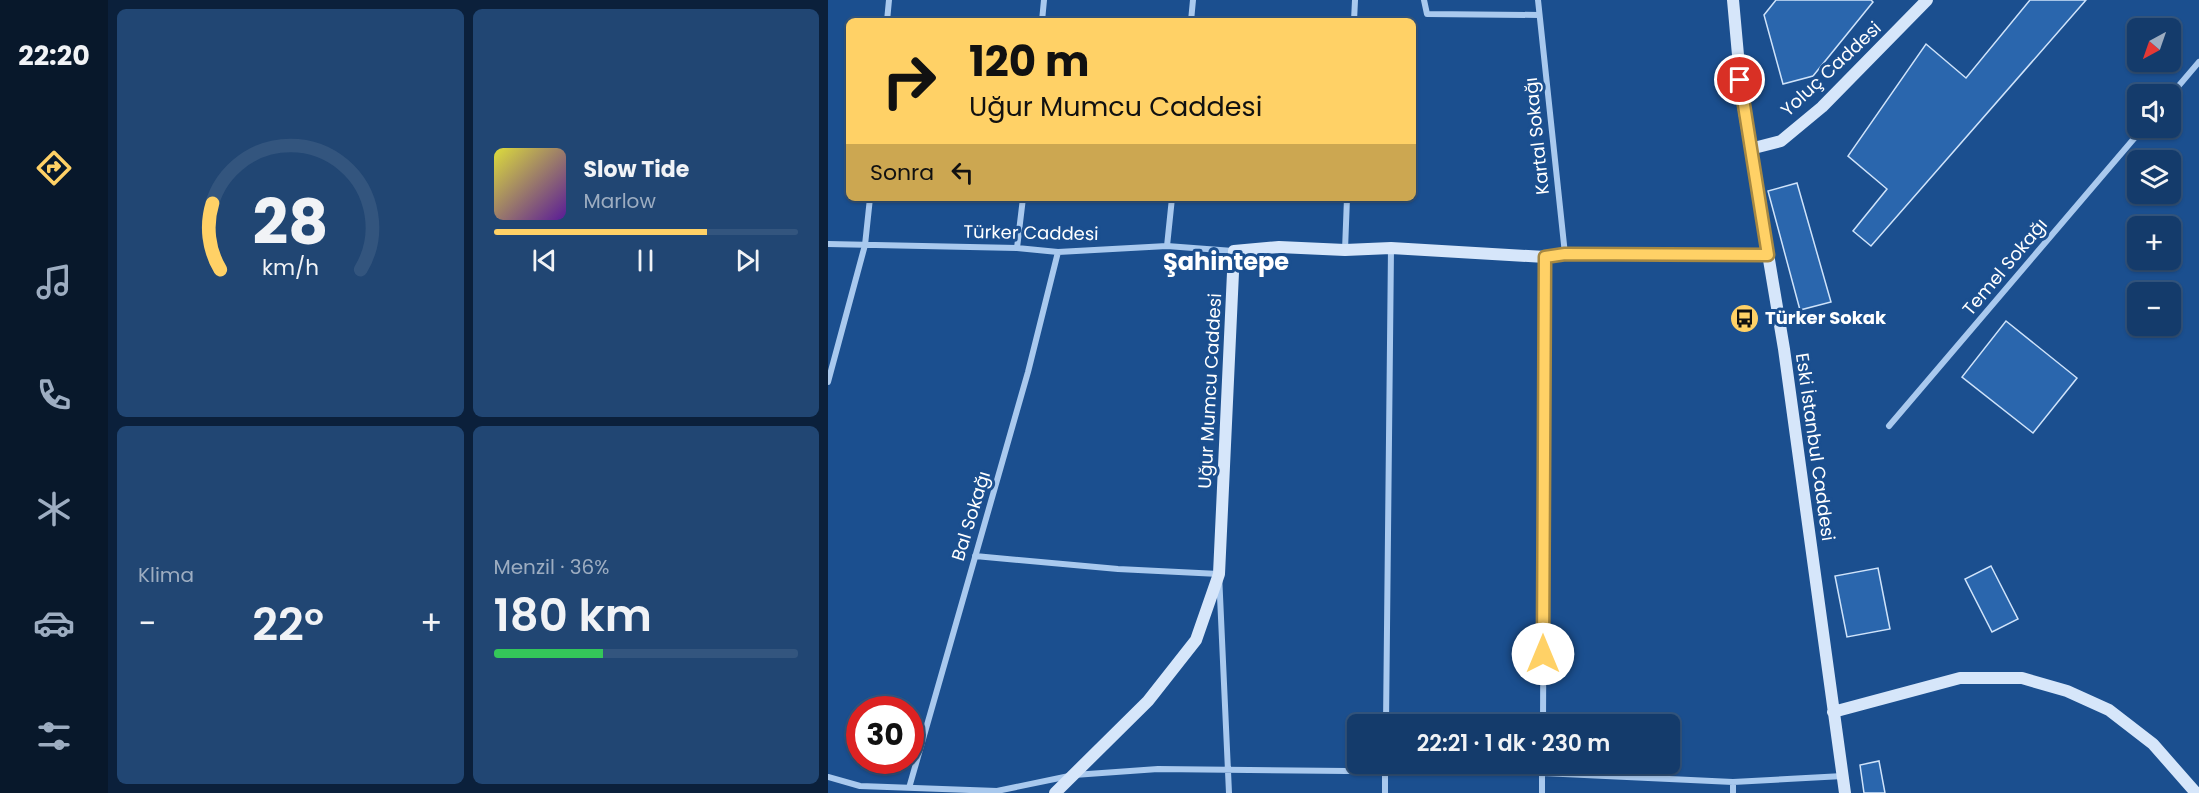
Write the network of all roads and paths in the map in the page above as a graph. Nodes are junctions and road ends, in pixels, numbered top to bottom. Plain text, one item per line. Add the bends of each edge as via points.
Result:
1 (889, 0) edge
2 (1044, 0) edge
3 (1193, 0) edge
4 (1355, 0) edge
5 (1424, 0) edge
6 (1538, 0) edge
7 (1733, 0) edge
8 (1927, 0) edge
9 (1539, 15) junction
10 (887, 18) edge
11 (1042, 18) edge
12 (1191, 18) edge
13 (1354, 18) edge
14 (2199, 62) edge
15 (2180, 84) edge
16 (2135, 138) edge
17 (1750, 149) junction
18 (870, 201) edge
19 (1023, 201) edge
20 (1172, 201) edge
21 (1347, 201) edge
22 (828, 244) edge
23 (865, 245) junction
24 (1167, 246) junction
25 (1017, 248) junction
26 (1391, 248) junction
27 (1345, 250) junction
28 (1234, 251) junction
29 (1058, 252) junction
30 (1565, 254) junction
31 (1768, 255) junction
32 (1545, 257) junction
33 (828, 382) edge
34 (1889, 426) dead end
35 (975, 556) junction
36 (1219, 574) junction
37 (1833, 712) junction
38 (1386, 714) edge
39 (1542, 714) edge
40 (1229, 769) junction
41 (1347, 771) edge
42 (1385, 774) edge
43 (1542, 774) edge
44 (1563, 774) edge
45 (1074, 775) junction
46 (1843, 776) junction
47 (828, 777) edge
48 (1733, 782) junction
49 (909, 788) junction
50 (1055, 793) edge
51 (1229, 793) edge
52 (1385, 793) edge
53 (1542, 793) edge
54 (1733, 793) edge
55 (1845, 793) edge
56 (2196, 793) edge

1 - 10 street
2 - 11 street
3 - 12 street
4 - 13 street
5 - 9 street via 1427,14
6 - 9 street, Kartal Sokağı
7 - 17 street, Eski İstanbul Caddesi
8 - 17 street, Yoluç Caddesi via 1822,107 1781,141
9 - 30 street, Kartal Sokağı
14 - 15 street
16 - 34 street, Temel Sokağı
17 - 31 street, Eski İstanbul Caddesi
18 - 23 street
19 - 25 street
20 - 24 street
21 - 27 street
22 - 23 street, Türker Caddesi
23 - 25 street, Türker Caddesi
23 - 33 street
24 - 28 street, Türker Caddesi
24 - 29 street, Türker Caddesi
25 - 29 street, Türker Caddesi
26 - 27 street
26 - 32 street
26 - 38 street
27 - 28 street via 1279,247
28 - 36 street, Uğur Mumcu Caddesi
29 - 35 street, Bal Sokağı
30 - 31 street
30 - 32 street
31 - 37 street, Eski İstanbul Caddesi
32 - 39 street
35 - 36 street
35 - 49 street, Bal Sokağı
36 - 40 street
36 - 45 street, Uğur Mumcu Caddesi via 1196,640 1148,701
37 - 46 street, Eski İstanbul Caddesi
37 - 56 street via 1960,678 2022,678 2067,691 2109,710 2153,744
40 - 41 street
40 - 45 street
40 - 51 street
42 - 52 street
43 - 53 street
44 - 48 street
45 - 49 street via 997,791
45 - 50 street, Uğur Mumcu Caddesi
46 - 48 street
46 - 55 street, Eski İstanbul Caddesi
47 - 49 street via 860,786
48 - 54 street

